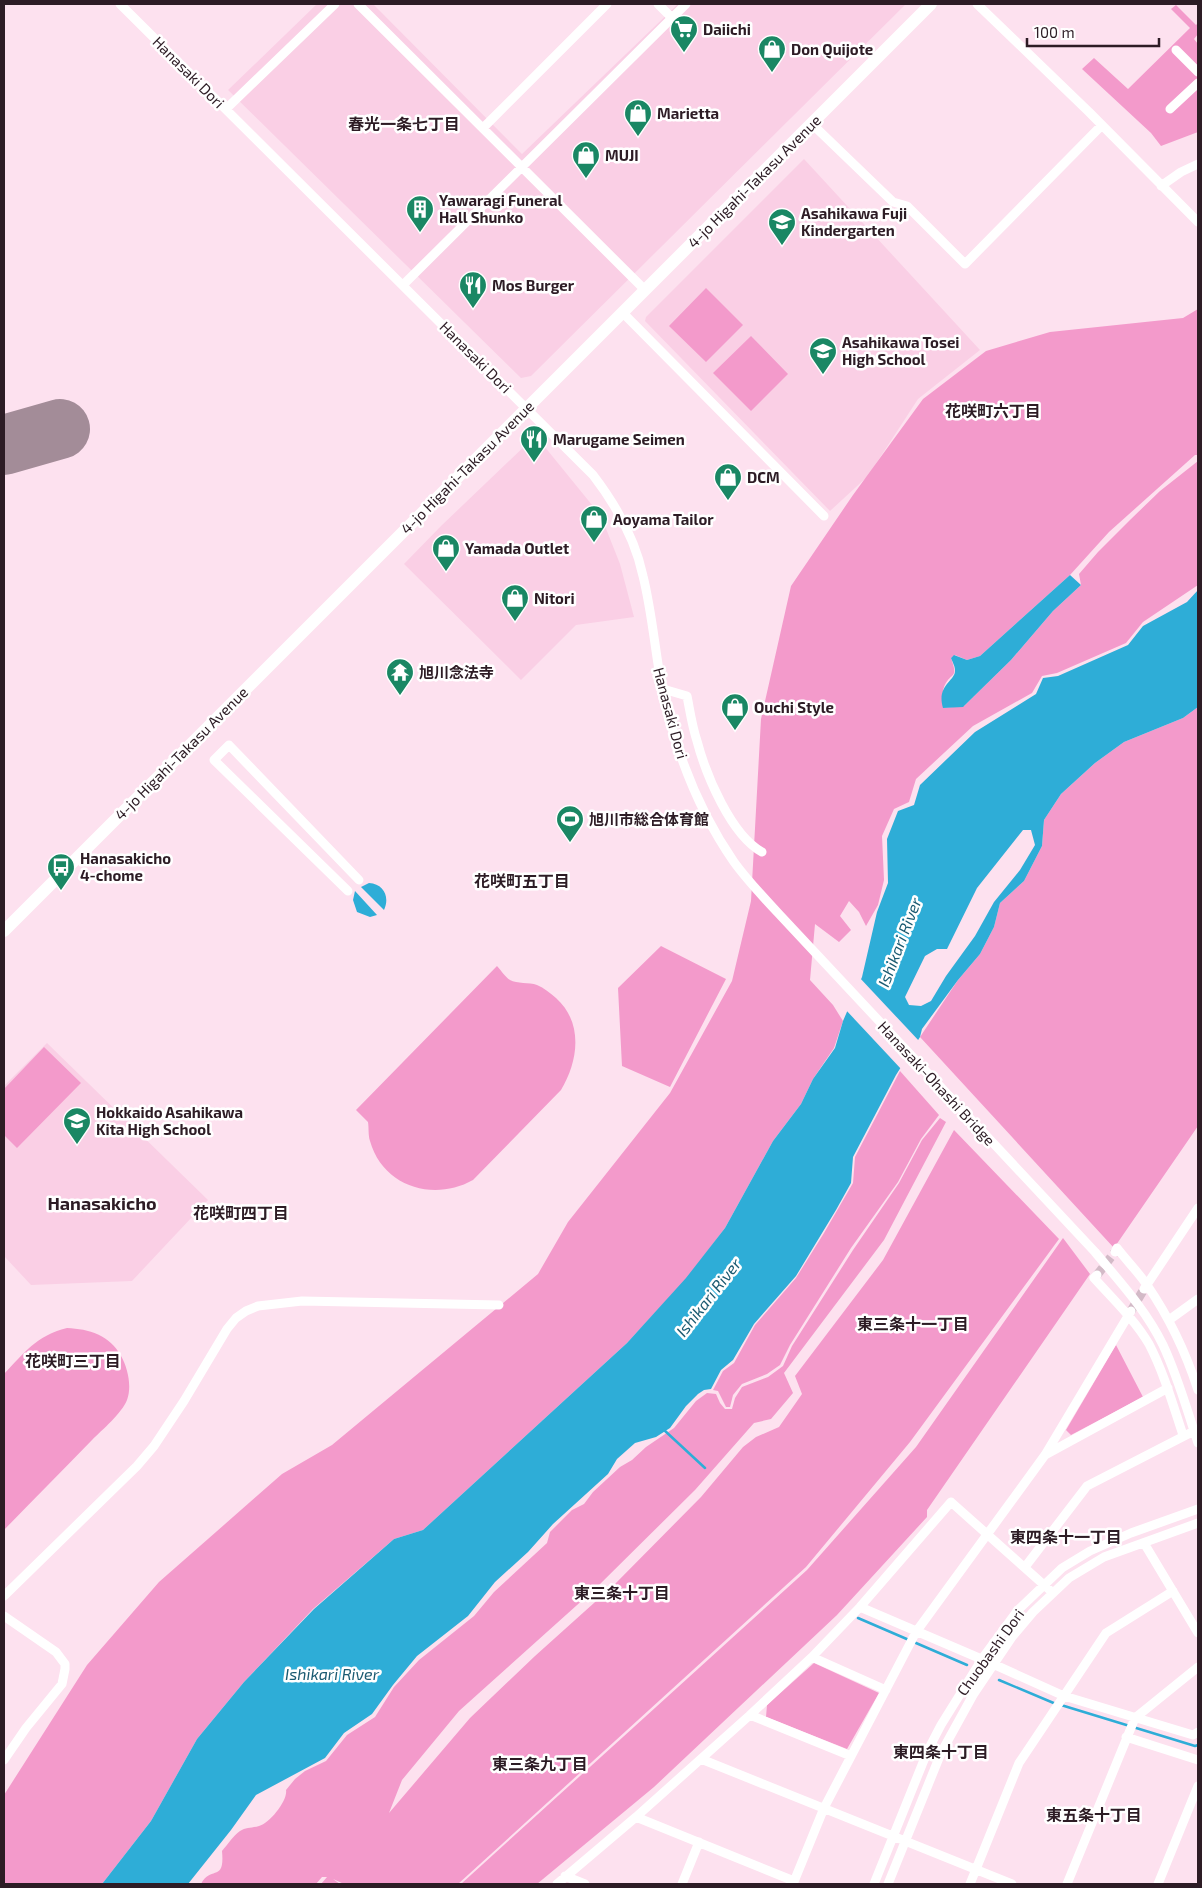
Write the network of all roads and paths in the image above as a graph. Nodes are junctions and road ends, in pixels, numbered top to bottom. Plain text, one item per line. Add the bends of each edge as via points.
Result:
1 (120, 4) edge
2 (335, 4) edge
3 (358, 4) edge
4 (607, 4) edge
5 (658, 4) edge
6 (686, 4) edge
7 (931, 4) edge
8 (978, 4) edge
9 (672, 18) junction
10 (1176, 50) dead end
11 (1198, 72) edge
12 (1198, 83) edge
13 (226, 109) junction
14 (1170, 109) dead end
15 (811, 123) junction
16 (1102, 125) junction
17 (483, 128) junction
18 (1198, 164) edge
19 (521, 166) junction
20 (1161, 186) junction
21 (1198, 222) edge
22 (404, 284) junction
23 (646, 290) junction
24 (623, 312) junction
25 (527, 408) junction
26 (824, 516) dead end
27 (663, 689) junction
28 (762, 852) dead end
29 (359, 880) dead end
30 (348, 892) dead end
31 (778, 914) joint
32 (4, 931) edge
33 (1198, 1208) edge
34 (1115, 1252) dead end
35 (1096, 1275) dead end
36 (1145, 1287) junction
37 (1198, 1299) edge
38 (499, 1305) dead end
39 (1129, 1313) junction
40 (1169, 1320) junction
41 (1168, 1388) junction
42 (1198, 1390) edge
43 (1197, 1435) edge
44 (1183, 1436) junction
45 (1045, 1455) junction
46 (1198, 1509) edge
47 (1198, 1523) edge
48 (987, 1535) junction
49 (1144, 1543) junction
50 (1025, 1567) junction
51 (1044, 1584) junction
52 (1173, 1591) junction
53 (1053, 1593) junction
54 (4, 1596) edge
55 (860, 1607) junction
56 (4, 1616) edge
57 (1198, 1633) edge
58 (913, 1638) junction
59 (812, 1657) junction
60 (982, 1659) junction
61 (994, 1664) junction
62 (1198, 1667) edge
63 (886, 1690) junction
64 (1060, 1702) junction
65 (750, 1715) junction
66 (1130, 1727) junction
67 (1198, 1732) edge
68 (851, 1756) junction
69 (701, 1759) junction
70 (4, 1760) edge
71 (1198, 1760) edge
72 (1198, 1786) edge
73 (824, 1808) junction
74 (636, 1818) junction
75 (894, 1836) junction
76 (906, 1840) junction
77 (699, 1842) junction
78 (976, 1870) junction
79 (565, 1876) junction
80 (794, 1883) edge
81 (557, 1884) edge
82 (585, 1884) edge
83 (682, 1884) edge
84 (874, 1884) edge
85 (888, 1884) edge
86 (970, 1884) edge
87 (1012, 1884) edge
88 (1067, 1884) edge
89 (1158, 1884) edge

1 - 13 street, Hanasaki Dori
2 - 13 street
3 - 17 street
4 - 17 street
5 - 9 street
6 - 9 street
7 - 15 highway, 4-jo Higahi-Takasu Avenue
8 - 16 street
9 - 19 street
10 - 11 street
12 - 14 street
13 - 22 street, Hanasaki Dori
15 - 16 street via 893,202 907,206 965,264
15 - 23 highway, 4-jo Higahi-Takasu Avenue
16 - 20 street
17 - 19 street
18 - 20 street
19 - 22 street
19 - 23 street
20 - 21 street
22 - 25 street, Hanasaki Dori
23 - 24 highway, 4-jo Higahi-Takasu Avenue
24 - 25 highway, 4-jo Higahi-Takasu Avenue
24 - 26 street
25 - 27 street, Hanasaki Dori via 593,475 624,522 643,575
25 - 32 highway, 4-jo Higahi-Takasu Avenue
27 - 28 street via 687,696 697,741 713,785 739,834
27 - 31 street, Hanasaki Dori via 676,739 709,820 734,862
29 - 30 street via 229,745 214,760
31 - 43 street, Hanasaki-Ohashi Bridge via 1095,1252 1134,1298 1162,1344
33 - 36 street
34 - 36 street via 1118,1248
35 - 39 street via 1094,1278
36 - 40 street
37 - 40 street
38 - 54 street via 302,1301 258,1306 246,1311 227,1329 154,1446
39 - 41 street via 1148,1344
39 - 45 street
40 - 42 street
41 - 44 street
41 - 45 street
43 - 44 street
44 - 50 street via 1087,1486
45 - 48 street
46 - 51 street, Chuobashi Dori via 1131,1532 1090,1551 1062,1568
47 - 49 street, Chuobashi Dori
48 - 50 street
48 - 55 street via 951,1502
48 - 58 street
49 - 52 street
49 - 53 street, Chuobashi Dori via 1104,1557 1069,1578
50 - 51 street
51 - 53 street
51 - 60 street, Chuobashi Dori via 1018,1610
52 - 57 street
52 - 64 street via 1106,1633
53 - 61 street, Chuobashi Dori via 1012,1637
55 - 58 street
55 - 59 street
56 - 70 street via 56,1652 65,1664 62,1684
58 - 60 street
58 - 63 street
59 - 63 street
59 - 65 street
60 - 61 street
60 - 75 street, Chuobashi Dori via 928,1750
61 - 64 street
61 - 76 street, Chuobashi Dori via 955,1725
62 - 66 street
63 - 68 street
64 - 66 street
64 - 78 street via 1019,1763
65 - 68 street
65 - 69 street
66 - 67 street via 1193,1735
66 - 71 street
66 - 88 street
68 - 73 street
69 - 73 street
69 - 74 street
72 - 89 street
73 - 75 street
73 - 80 street
74 - 77 street
74 - 79 street
75 - 76 street
75 - 84 street, Chuobashi Dori
76 - 78 street
76 - 85 street, Chuobashi Dori
77 - 80 street
77 - 83 street
78 - 86 street
78 - 87 street
79 - 81 street
79 - 82 street

